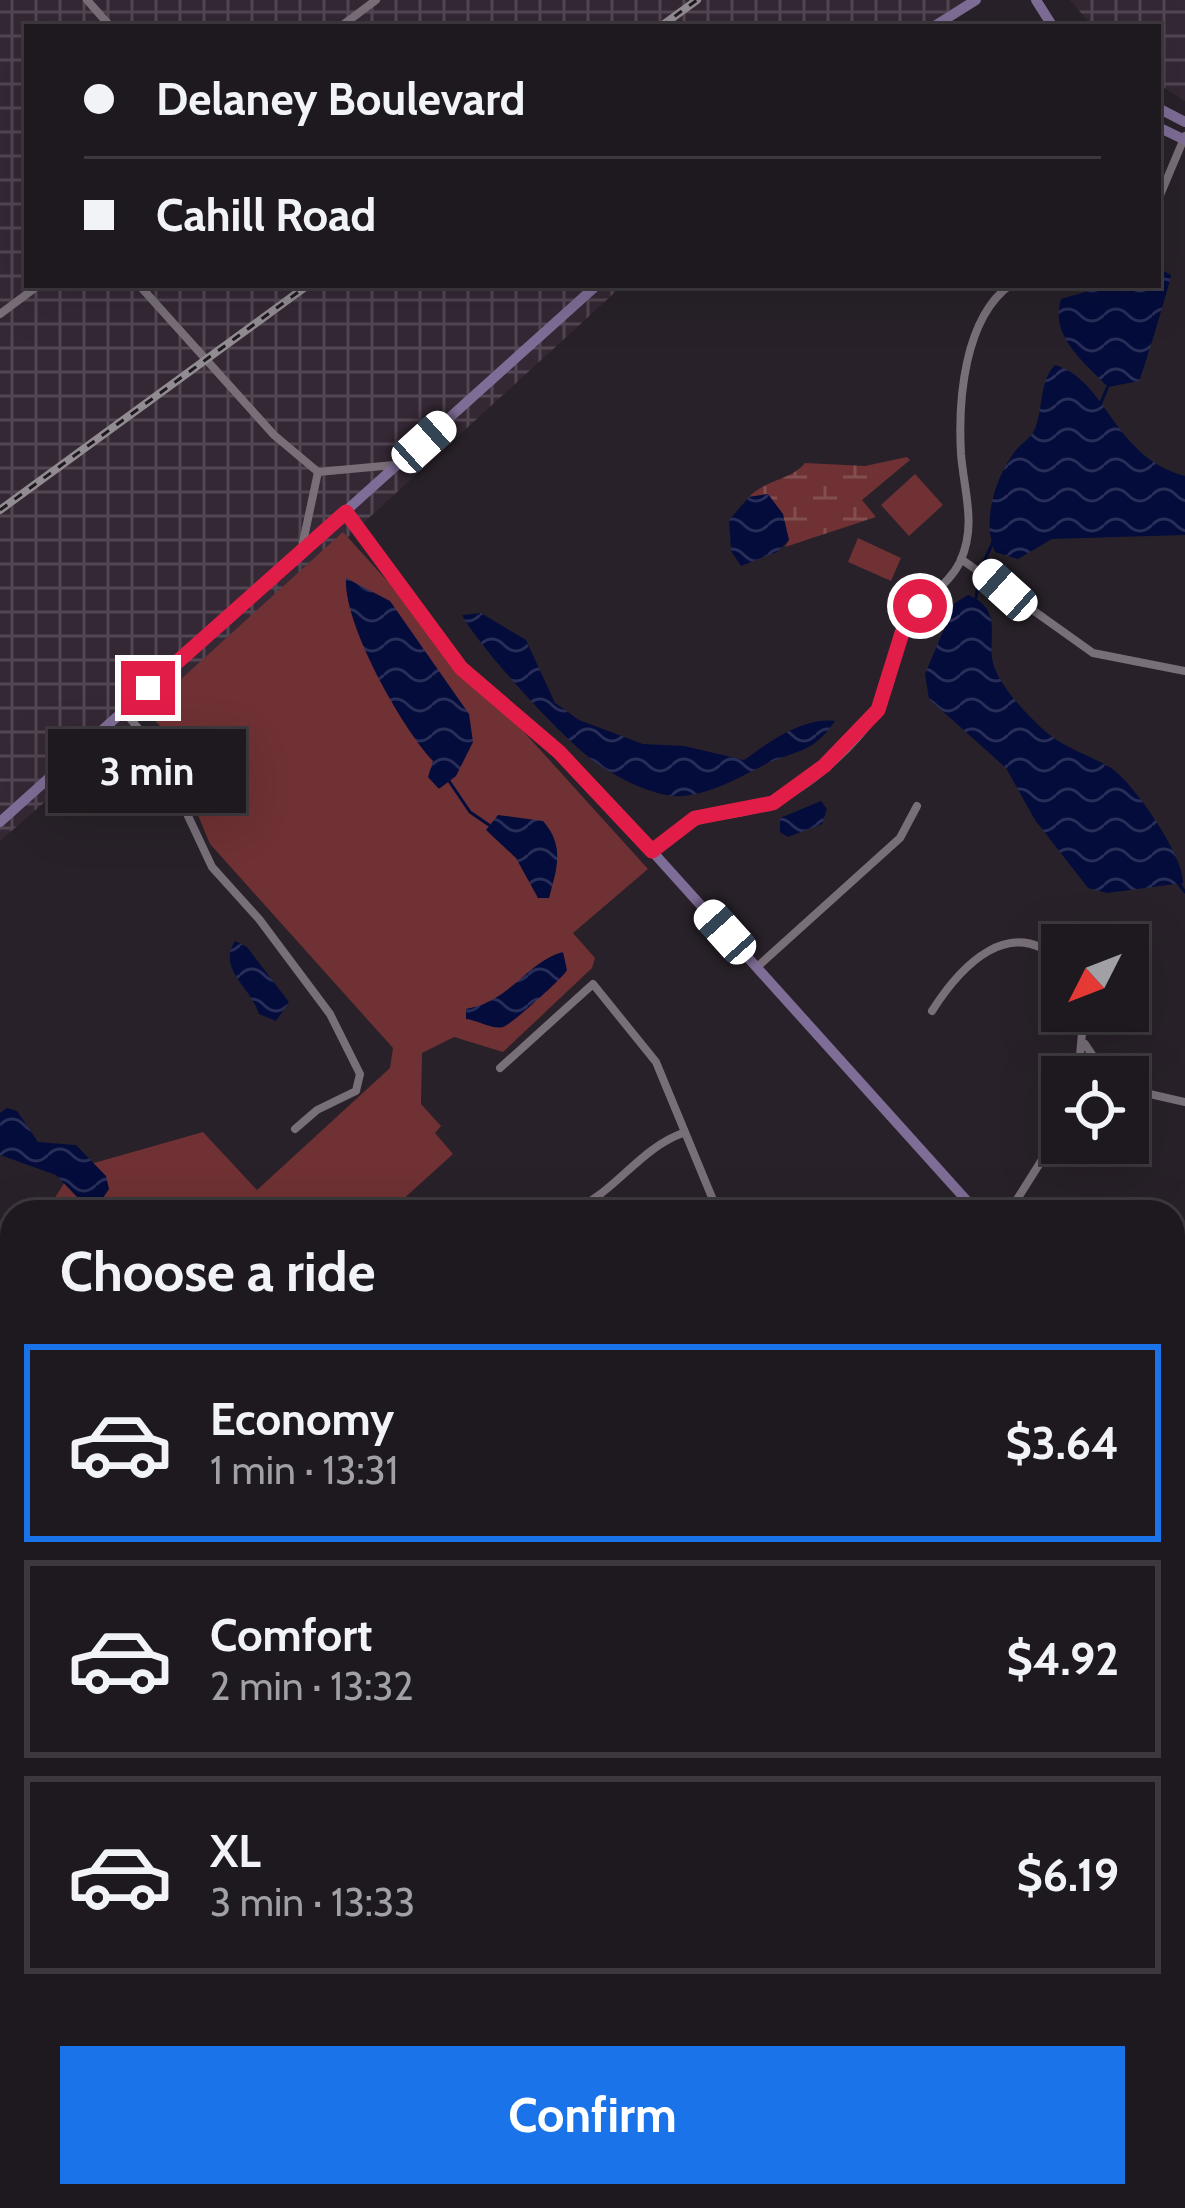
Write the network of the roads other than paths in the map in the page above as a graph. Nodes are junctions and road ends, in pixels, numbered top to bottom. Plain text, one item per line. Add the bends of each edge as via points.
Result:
1 (87, 0) edge
2 (376, 0) edge
3 (976, 0) edge
4 (108, 24) edge
5 (344, 24) edge
6 (938, 24) edge
7 (1184, 138) edge
8 (1161, 193) edge
9 (35, 288) edge
10 (142, 288) edge
11 (594, 288) edge
12 (1007, 288) edge
13 (0, 314) edge
14 (401, 463) junction
15 (318, 472) junction
16 (346, 512) junction
17 (300, 554) junction
18 (961, 560) junction
19 (1185, 671) edge
20 (123, 710) junction
21 (917, 806) dead end
22 (0, 822) edge
23 (652, 851) junction
24 (1041, 952) edge
25 (757, 967) junction
26 (932, 1011) dead end
27 (1083, 1032) edge
28 (1083, 1041) junction
29 (1081, 1056) edge
30 (1093, 1056) edge
31 (500, 1068) dead end
32 (1149, 1094) edge
33 (1185, 1102) edge
34 (295, 1129) dead end
35 (683, 1133) junction
36 (1041, 1161) edge
37 (595, 1200) edge
38 (713, 1200) edge
39 (966, 1200) edge
40 (1017, 1200) edge

1 - 4 street
2 - 5 street
3 - 6 street
7 - 8 street
9 - 13 street
10 - 15 street via 274,435
11 - 14 street
12 - 18 street via 980,320 971,352 961,449 970,529
14 - 15 street
14 - 16 street
15 - 17 street
16 - 17 street
16 - 23 street via 461,668 559,752
17 - 20 street
18 - 19 street via 1093,653
18 - 23 street via 909,618 878,710 824,766 773,803 695,818
20 - 22 street
20 - 34 street via 158,752 212,866 330,1014 360,1074 356,1091
21 - 25 street via 900,838
23 - 25 street
24 - 26 street via 996,946 967,962
25 - 39 street
27 - 28 street
28 - 29 street
28 - 30 street
31 - 35 street via 593,984 656,1063
32 - 33 street
35 - 37 street
35 - 38 street
36 - 40 street

